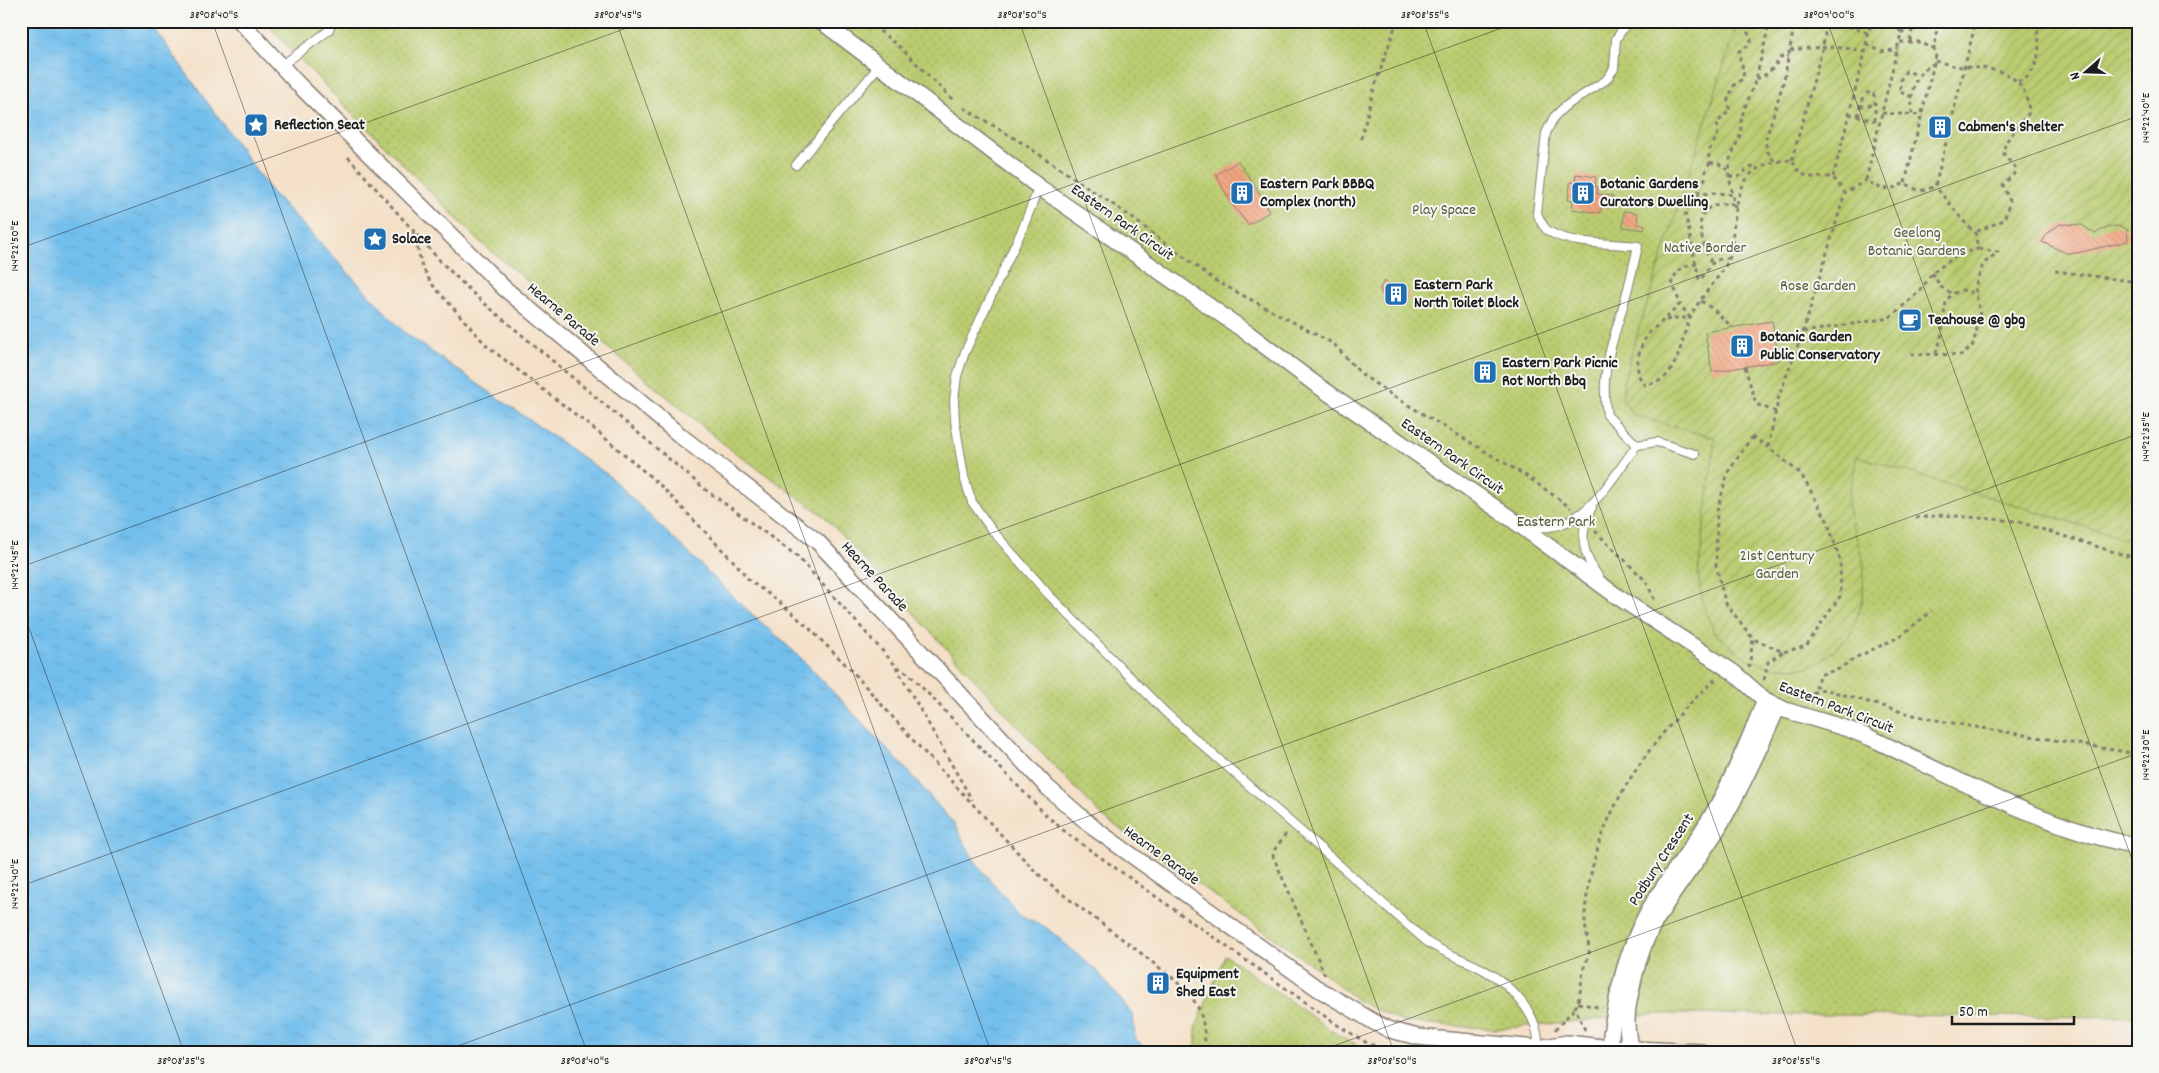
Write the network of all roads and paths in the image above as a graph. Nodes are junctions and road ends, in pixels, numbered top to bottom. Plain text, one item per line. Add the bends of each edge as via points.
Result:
1 (240, 21) edge
2 (334, 21) edge
3 (822, 21) edge
4 (867, 21) edge
5 (1397, 21) edge
6 (1628, 21) edge
7 (1742, 21) edge
8 (1770, 21) edge
9 (1795, 21) edge
10 (1826, 21) edge
11 (1875, 21) edge
12 (1892, 21) edge
13 (1904, 21) edge
14 (1911, 21) edge
15 (1921, 21) edge
16 (1938, 21) edge
17 (1976, 21) edge
18 (2038, 21) edge
19 (1870, 23) edge
20 (1825, 27) junction
21 (1912, 30) junction
22 (1868, 32) junction
23 (1902, 33) junction
24 (1910, 41) junction
25 (1900, 42) junction
26 (1867, 44) junction
27 (1824, 46) junction
28 (1898, 49) junction
29 (1934, 49) junction
30 (1790, 50) junction
31 (1865, 52) junction
32 (1789, 57) junction
33 (1934, 63) junction
34 (281, 66) junction
35 (879, 66) junction
36 (1965, 67) junction
37 (1918, 75) junction
38 (1756, 79) junction
39 (2017, 81) junction
40 (1912, 97) junction
41 (1874, 105) junction
42 (1860, 106) junction
43 (1882, 113) junction
44 (1849, 114) junction
45 (1912, 114) junction
46 (1923, 115) junction
47 (1858, 116) junction
48 (1875, 120) junction
49 (1880, 122) junction
50 (1361, 139) dead end
51 (1792, 160) junction
52 (1774, 161) junction
53 (1710, 162) junction
54 (796, 165) dead end
55 (1756, 169) junction
56 (1729, 171) junction
57 (1729, 176) junction
58 (1833, 177) junction
59 (1866, 180) junction
60 (1905, 183) junction
61 (1935, 186) junction
62 (1039, 187) junction
63 (1845, 193) junction
64 (1700, 194) junction
65 (1732, 195) junction
66 (1734, 204) junction
67 (1735, 209) junction
68 (412, 231) dead end
69 (1975, 232) junction
70 (1978, 249) junction
71 (1729, 258) junction
72 (1711, 262) junction
73 (1697, 264) junction
74 (2055, 271) dead end
75 (1932, 273) junction
76 (2138, 282) edge
77 (1952, 294) junction
78 (1977, 294) junction
79 (1701, 301) junction
80 (1680, 304) junction
81 (1690, 318) junction
82 (1666, 320) junction
83 (1732, 327) dead end
84 (1803, 332) junction
85 (1936, 353) junction
86 (1911, 354) dead end
87 (1745, 367) dead end
88 (1776, 412) junction
89 (1637, 445) junction
90 (1768, 447) junction
91 (1695, 454) dead end
92 (1596, 499) junction
93 (1579, 516) junction
94 (1510, 518) junction
95 (1915, 518) dead end
96 (1586, 523) junction
97 (2138, 546) edge
98 (1618, 597) junction
99 (1661, 606) dead end
100 (1932, 611) dead end
101 (1753, 639) junction
102 (1783, 652) junction
103 (1743, 663) dead end
104 (896, 666) dead end
105 (1726, 668) junction
106 (1749, 668) junction
107 (1764, 680) junction
108 (1768, 684) dead end
109 (1814, 692) junction
110 (1790, 697) dead end
111 (1772, 703) junction
112 (1810, 718) junction
113 (2138, 754) edge
114 (974, 804) junction
115 (1293, 825) junction
116 (2138, 846) edge
117 (1318, 988) junction
118 (1587, 1045) junction
119 (1544, 1050) edge
120 (1612, 1050) edge
121 (1631, 1050) edge
122 (1206, 1052) edge
123 (1703, 1052) edge

1 - 34 street, Hearne Parade
2 - 34 lane via 328,31
3 - 35 street, Eastern Park Circuit
4 - 93 path via 899,46 958,105 1024,144 1216,281 1334,344 1360,373 1528,477
5 - 50 path
6 - 89 lane via 1616,39 1614,69 1606,80 1564,107 1554,117 1546,133 1537,212 1548,231 1564,238 1638,246 1604,377 1607,415
7 - 53 path via 1751,39 1739,51 1743,79 1735,83 1726,101 1730,110 1717,123 1719,132 1716,143 1710,147
8 - 38 path
9 - 30 path
10 - 20 path
11 - 19 path
12 - 23 path
13 - 23 path via 1906,29
14 - 21 path
15 - 21 path
16 - 29 path
17 - 36 path
18 - 39 path via 2039,47 2030,76
19 - 22 path
20 - 22 path via 1844,25
20 - 27 path
21 - 24 path
22 - 26 path
23 - 25 path
24 - 25 path
24 - 29 path
25 - 28 path
26 - 28 path via 1880,52
26 - 31 path
27 - 30 path
27 - 31 path
27 - 51 path
28 - 43 path
29 - 33 path
30 - 32 path
31 - 44 path
32 - 38 path via 1781,57 1771,72
32 - 52 path via 1765,142
33 - 36 path
33 - 37 path
33 - 46 path
34 - 117 street, Hearne Parade via 523,305 682,437 818,542 1067,806 1158,876
35 - 54 lane
35 - 62 street, Eastern Park Circuit
36 - 39 path via 2001,71
36 - 61 path
37 - 40 path
37 - 40 path via 1906,71 1900,79 1900,92
38 - 56 path via 1741,118 1741,133 1730,159
39 - 69 path via 2028,100 2029,113 2005,143 2004,155 2015,167 2014,174 2003,185 2010,202 2004,220
40 - 45 path
41 - 42 path
41 - 42 path via 1872,92 1867,93
41 - 48 path
42 - 47 path
43 - 45 path
43 - 49 path
44 - 47 path
44 - 58 path
45 - 46 path
46 - 60 path
47 - 48 path
48 - 49 path
49 - 59 path
51 - 52 path
51 - 58 path via 1798,172 1808,177
52 - 55 path
53 - 56 path
53 - 64 path via 1705,179 1698,186
55 - 57 path via 1746,169 1737,178
55 - 67 path via 1743,182
56 - 57 path
57 - 65 path
58 - 63 path
59 - 60 path via 1878,188 1893,189
59 - 63 path
60 - 61 path via 1919,191
61 - 69 path
62 - 94 street, Eastern Park Circuit
62 - 115 lane via 957,376 955,421 972,502 1048,594 1128,675
63 - 84 path
64 - 65 path via 1718,192
64 - 73 path via 1688,203 1686,212
65 - 66 path
66 - 67 path
66 - 72 path via 1720,203 1709,208 1702,219 1699,231
67 - 71 path
68 - 114 path via 431,283 487,346 660,485 749,580 808,627 846,664
69 - 70 path
70 - 75 path via 1959,254
70 - 78 path via 1998,252 1983,264 1975,287
71 - 72 path
71 - 79 path
72 - 73 path via 1701,280
73 - 80 path via 1681,268 1672,281
74 - 76 path
75 - 77 path via 1941,287
75 - 84 path via 1921,290 1889,318
77 - 78 path via 1962,290
77 - 85 path via 1946,301
78 - 85 path via 1980,316 1973,345 1963,355
79 - 81 path
79 - 83 path
80 - 81 path
80 - 82 path
81 - 82 path
81 - 82 path via 1676,361 1666,376 1658,383 1645,385 1637,370 1641,350 1650,332
84 - 88 path
85 - 86 path
87 - 88 path via 1756,404
88 - 90 path
89 - 91 lane via 1657,442
89 - 92 lane
90 - 101 path via 1752,437 1728,472 1717,511 1716,565 1725,602
90 - 102 path via 1801,474 1828,520 1840,560 1841,594 1806,646
92 - 93 lane
92 - 96 lane
93 - 94 lane via 1566,523 1543,528
94 - 98 street, Eastern Park Circuit
95 - 97 path via 1943,514 2016,522 2127,556
96 - 98 lane via 1584,552 1598,576
96 - 99 path via 1646,580 1653,598
98 - 105 street, Eastern Park Circuit
100 - 109 path via 1899,637 1839,669 1819,675
101 - 102 path
101 - 106 path
102 - 107 path via 1768,662
103 - 106 path
104 - 114 path
105 - 111 street, Eastern Park Circuit
105 - 118 path via 1649,749 1608,817 1594,858 1588,890 1584,926 1589,955 1575,1008 1589,1037
106 - 107 path
107 - 108 path
109 - 110 path
109 - 112 path
109 - 113 path via 1830,690 1946,722
111 - 112 street, Eastern Park Circuit
111 - 120 street, Podbury Crescent via 1716,809 1638,931 1620,986 1610,1037
111 - 121 street, Podbury Crescent via 1722,821 1650,932 1636,967 1630,996 1626,1032
112 - 116 street, Eastern Park Circuit via 1873,739 2037,815 2087,833
114 - 122 path via 1034,871 1167,973 1191,996 1203,1019
115 - 117 path via 1275,848 1273,856 1325,974
115 - 119 lane via 1426,941 1482,968 1503,984 1529,1013
117 - 119 street, Hearne Parade via 1360,1015 1401,1033
118 - 119 street, Hearne Parade via 1567,1043
118 - 120 street, Hearne Parade
120 - 121 street, Hearne Parade
121 - 123 street, Hearne Parade

